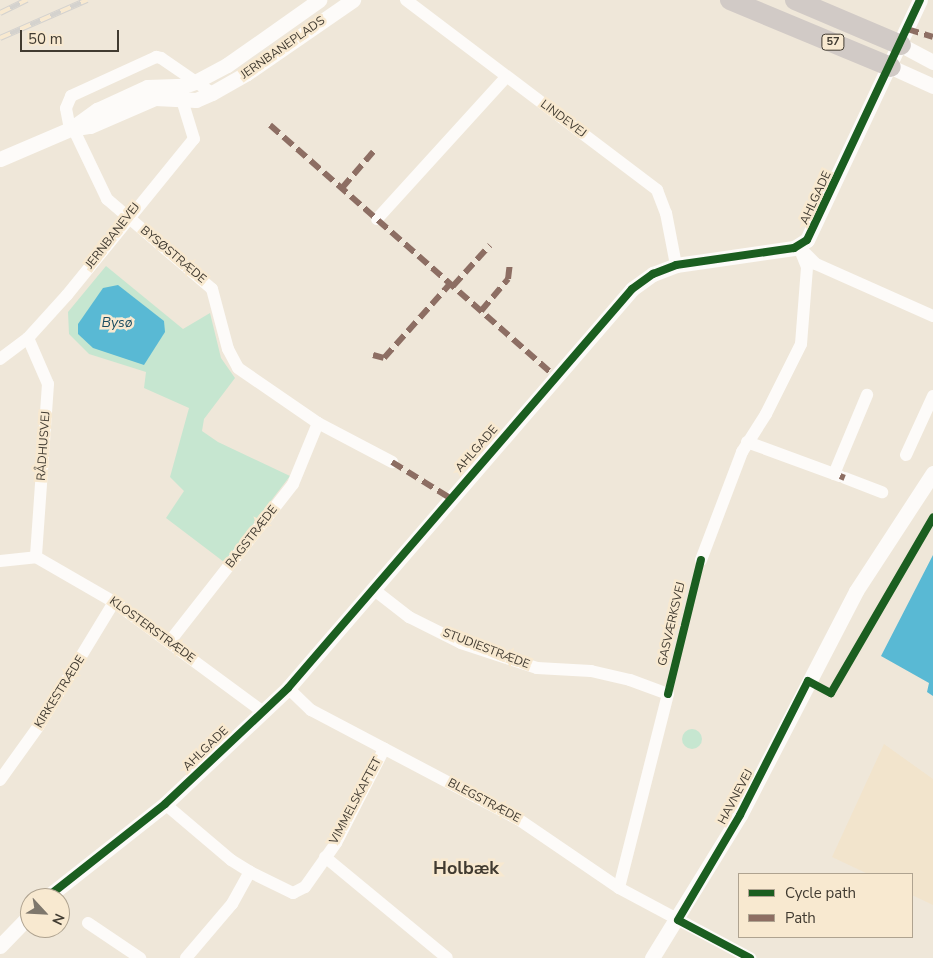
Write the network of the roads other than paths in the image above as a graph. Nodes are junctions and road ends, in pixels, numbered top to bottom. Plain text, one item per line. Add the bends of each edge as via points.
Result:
1 (319, 0) edge
2 (352, 0) edge
3 (406, 0) edge
4 (730, 0) edge
5 (795, 0) edge
6 (920, 0) edge
7 (901, 45) junction
8 (933, 62) edge
9 (891, 68) junction
10 (506, 76) junction
11 (195, 82) junction
12 (933, 86) edge
13 (212, 93) junction
14 (182, 100) junction
15 (72, 128) junction
16 (0, 159) edge
17 (128, 217) junction
18 (377, 219) dead end
19 (799, 247) junction
20 (676, 266) junction
21 (933, 316) edge
22 (28, 338) junction
23 (0, 359) edge
24 (867, 394) dead end
25 (933, 396) edge
26 (318, 423) junction
27 (747, 442) junction
28 (906, 454) dead end
29 (392, 462) dead end
30 (933, 472) edge
31 (839, 476) junction
32 (882, 492) dead end
33 (36, 557) junction
34 (701, 560) dead end
35 (0, 561) edge
36 (373, 589) junction
37 (114, 602) junction
38 (170, 642) junction
39 (288, 688) junction
40 (262, 711) junction
41 (384, 749) junction
42 (0, 780) edge
43 (164, 804) junction
44 (325, 858) junction
45 (250, 872) junction
46 (59, 888) edge
47 (620, 888) junction
48 (678, 920) junction
49 (88, 923) dead end
50 (20, 925) edge
51 (0, 946) edge
52 (140, 958) edge
53 (186, 958) edge
54 (447, 958) edge
55 (652, 958) edge
56 (750, 958) edge

1 - 11 street, JERNBANEPLADS via 227,65
2 - 13 street, JERNBANEPLADS via 247,73
3 - 10 street, LINDEVEJ
4 - 9 main road, 57
5 - 7 main road, 57
6 - 7 street, AHLGADE
7 - 8 street
7 - 9 street, AHLGADE
9 - 12 street
9 - 19 street, AHLGADE via 813,231
10 - 18 street
10 - 20 street, LINDEVEJ via 657,190 666,213
11 - 13 street
11 - 15 street, JERNBANEPLADS via 184,86 147,86 97,110
11 - 15 street via 161,58 149,59 71,96 66,108
13 - 14 street, JERNBANEPLADS via 196,100
14 - 15 street, JERNBANEPLADS via 155,98 90,126
14 - 17 street, JERNBANEVEJ via 194,139
15 - 16 street, JERNBANEPLADS
15 - 17 street, BYSØSTRÆDE via 102,192
17 - 22 street, JERNBANEVEJ
17 - 26 street, BYSØSTRÆDE via 207,283 214,295 228,349 238,368
19 - 20 street, AHLGADE
19 - 21 street via 816,264
19 - 27 street via 807,267 801,344 766,414
20 - 36 street, AHLGADE via 653,274 632,289
22 - 23 street, JERNBANEVEJ
22 - 33 street, RÅDHUSVEJ via 48,384
24 - 31 street
25 - 28 street
26 - 29 street, BYSØSTRÆDE
26 - 38 street, BAGSTRÆDE via 293,484
27 - 31 street
27 - 34 street
30 - 48 street, HAVNEVEJ via 844,612 740,815
31 - 32 street
33 - 35 street
33 - 37 street, KLOSTERSTRÆDE
36 - 39 street, AHLGADE
36 - 47 street, STUDIESTRÆDE via 409,617 461,642 537,668 591,671 630,680 668,694
37 - 38 street, KLOSTERSTRÆDE
37 - 42 street, KIRKESTRÆDE
38 - 40 street, KLOSTERSTRÆDE
39 - 40 street, AHLGADE
39 - 41 street, BLEGSTRÆDE via 311,710
40 - 43 street, AHLGADE
41 - 44 street, VIMMELSKAFTET via 336,843
41 - 47 street, BLEGSTRÆDE via 518,818
43 - 45 street
43 - 46 street, AHLGADE
44 - 45 street, VIMMELSKAFTET via 304,887 293,893
44 - 54 street
45 - 53 street via 232,904
47 - 48 street, BLEGSTRÆDE
48 - 55 street, HAVNEVEJ
48 - 56 street, BLEGSTRÆDE
49 - 52 street
50 - 51 street

